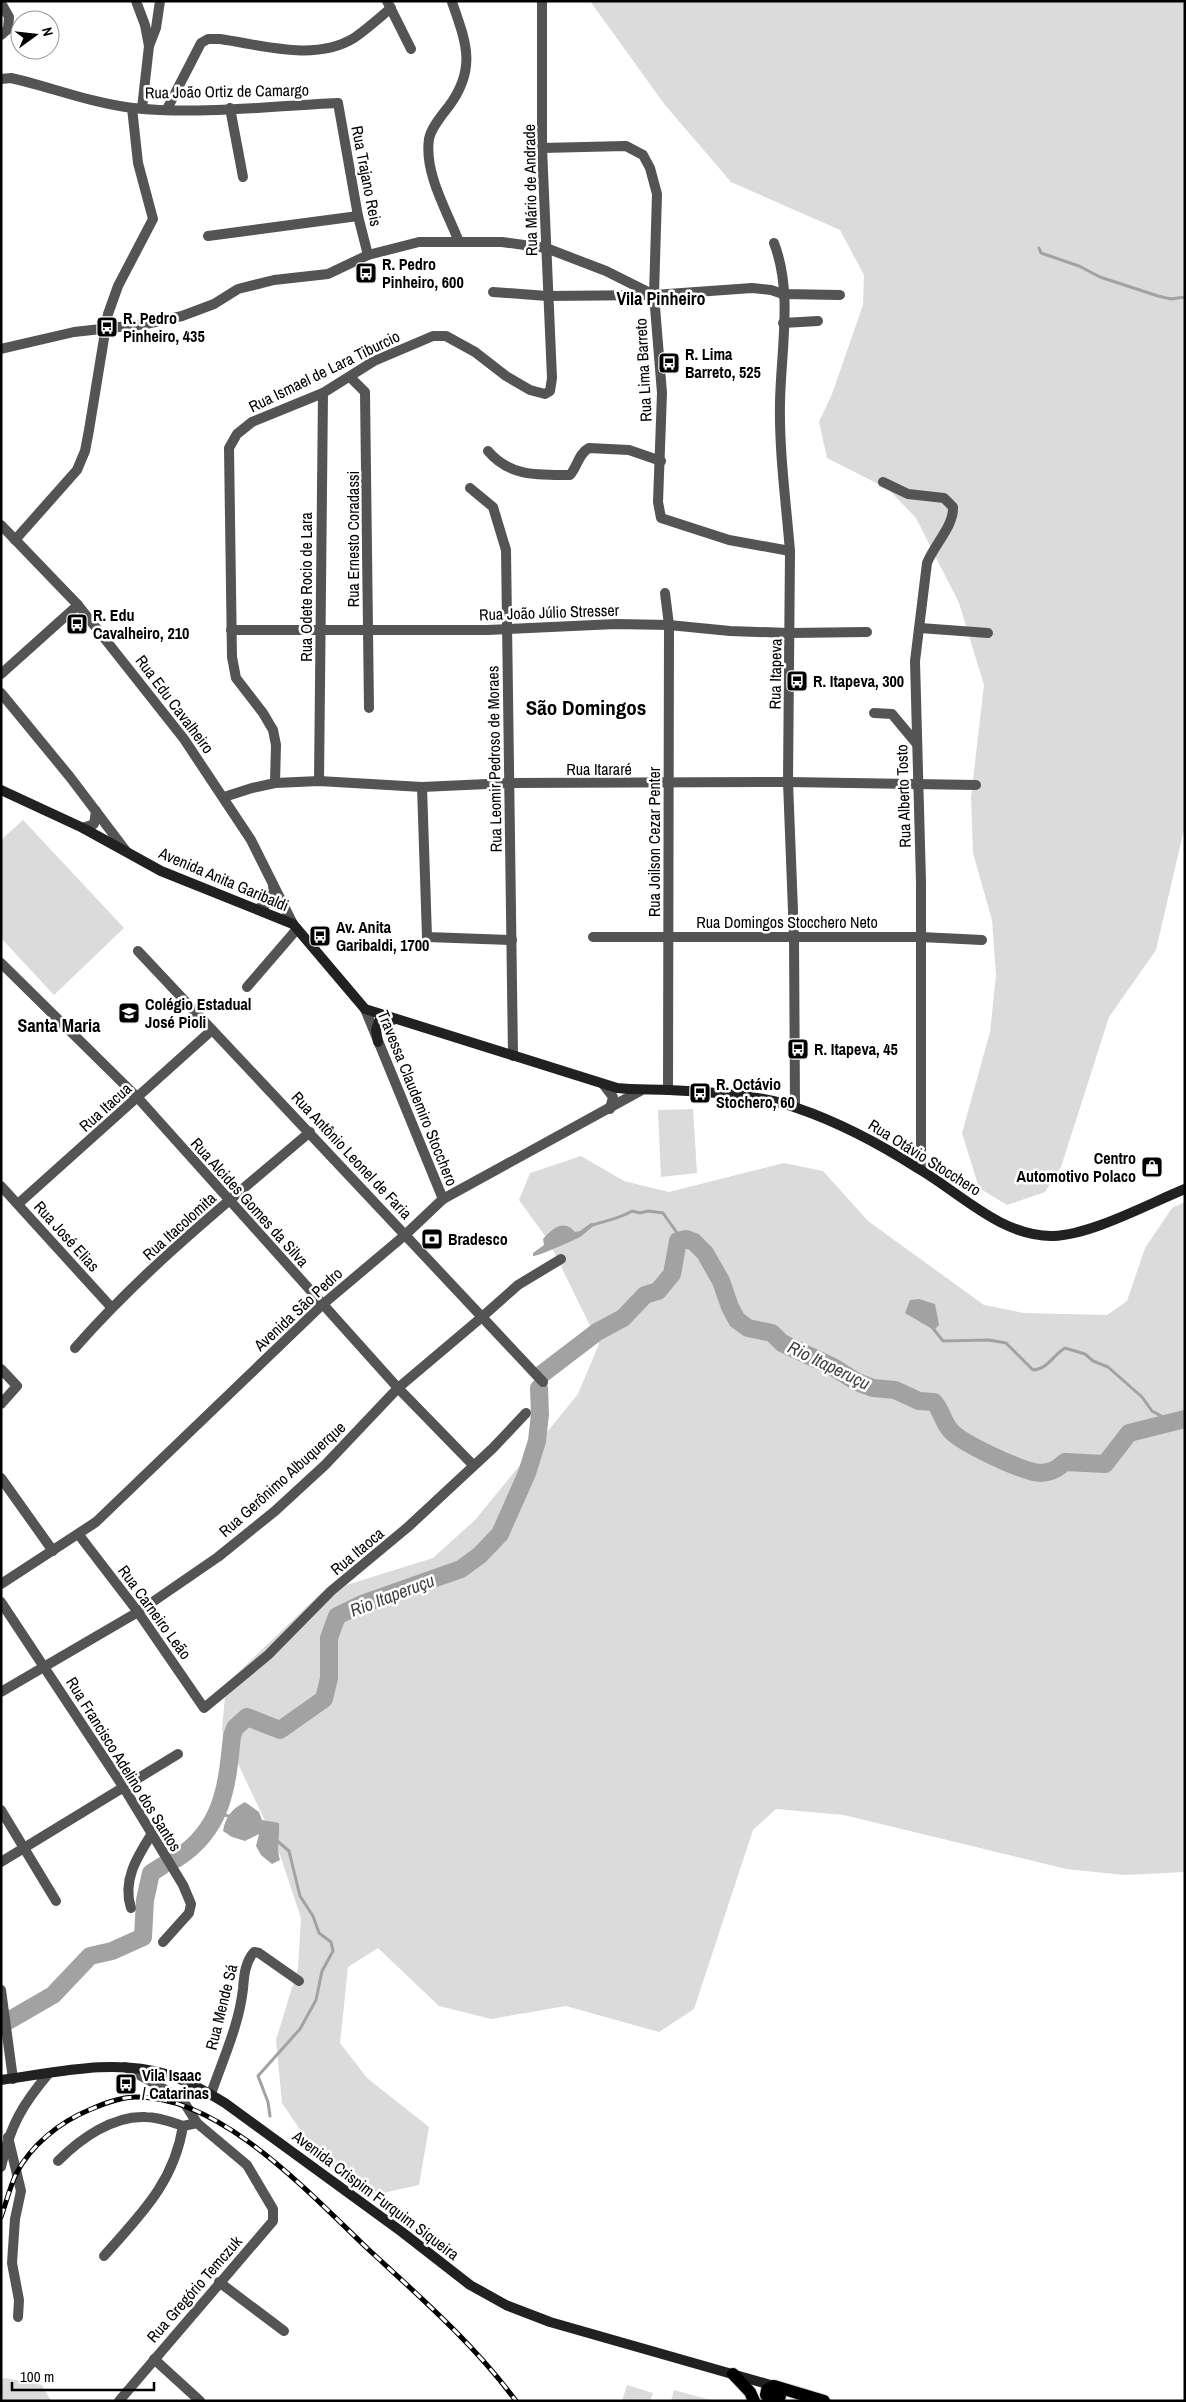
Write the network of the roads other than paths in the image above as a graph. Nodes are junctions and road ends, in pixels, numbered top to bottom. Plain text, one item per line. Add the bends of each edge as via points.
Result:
1 (136, 1) edge
2 (160, 1) edge
3 (542, 1) edge
4 (452, 2) edge
5 (1, 3) edge
6 (389, 5) edge
7 (1, 35) edge
8 (149, 46) junction
9 (410, 49) dead end
10 (1, 79) edge
11 (338, 103) joint
12 (137, 108) junction
13 (230, 108) junction
14 (167, 110) junction
15 (542, 148) junction
16 (243, 176) dead end
17 (358, 216) junction
18 (208, 236) dead end
19 (459, 242) junction
20 (774, 243) dead end
21 (546, 248) junction
22 (368, 255) junction
23 (493, 292) dead end
24 (783, 294) junction
25 (654, 295) junction
26 (840, 295) dead end
27 (547, 296) junction
28 (783, 322) junction
29 (818, 322) dead end
30 (107, 327) junction
31 (1, 349) edge
32 (350, 377) junction
33 (552, 378) joint
34 (323, 392) junction
35 (488, 451) dead end
36 (661, 461) junction
37 (883, 482) dead end
38 (470, 488) dead end
39 (1, 525) edge
40 (15, 540) junction
41 (790, 551) junction
42 (665, 593) dead end
43 (78, 605) junction
44 (668, 625) junction
45 (508, 628) junction
46 (920, 628) junction
47 (231, 630) junction
48 (321, 630) junction
49 (370, 630) junction
50 (867, 632) dead end
51 (790, 633) junction
52 (988, 633) dead end
53 (1, 674) edge
54 (1, 693) edge
55 (369, 708) dead end
56 (874, 713) dead end
57 (917, 744) junction
58 (320, 782) junction
59 (788, 782) junction
60 (275, 783) junction
61 (510, 784) junction
62 (669, 784) junction
63 (917, 784) junction
64 (976, 785) dead end
65 (422, 787) junction
66 (1, 790) edge
67 (224, 797) junction
68 (96, 811) junction
69 (83, 828) junction
70 (126, 851) junction
71 (273, 882) junction
72 (257, 908) junction
73 (295, 927) junction
74 (593, 937) dead end
75 (921, 937) junction
76 (670, 938) junction
77 (794, 938) junction
78 (512, 940) junction
79 (982, 940) dead end
80 (138, 951) dead end
81 (1, 963) edge
82 (247, 987) dead end
83 (365, 1009) junction
84 (402, 1020) junction
85 (212, 1030) junction
86 (378, 1042) junction
87 (513, 1056) junction
88 (604, 1084) junction
89 (668, 1090) junction
90 (640, 1091) junction
91 (138, 1098) junction
92 (795, 1107) junction
93 (610, 1109) junction
94 (310, 1132) junction
95 (921, 1170) junction
96 (1, 1186) edge
97 (1185, 1189) edge
98 (443, 1199) junction
99 (228, 1201) junction
100 (18, 1204) junction
101 (405, 1235) junction
102 (561, 1258) dead end
103 (322, 1305) junction
104 (111, 1307) junction
105 (482, 1317) junction
106 (75, 1348) dead end
107 (1, 1369) edge
108 (543, 1382) dead end
109 (398, 1388) junction
110 (1, 1404) edge
111 (526, 1413) dead end
112 (473, 1465) junction
113 (1, 1478) edge
114 (80, 1535) junction
115 (53, 1551) junction
116 (1, 1584) edge
117 (1, 1602) edge
118 (138, 1612) junction
119 (44, 1666) junction
120 (1, 1692) edge
121 (204, 1708) joint
122 (178, 1754) dead end
123 (124, 1788) junction
124 (1, 1810) edge
125 (151, 1835) junction
126 (24, 1847) junction
127 (1, 1862) edge
128 (56, 1901) dead end
129 (131, 1908) dead end
130 (163, 1942) dead end
131 (300, 1981) dead end
132 (1, 1990) edge
133 (125, 2067) junction
134 (49, 2073) junction
135 (13, 2079) junction
136 (1, 2080) edge
137 (211, 2094) junction
138 (197, 2123) junction
139 (183, 2126) junction
140 (8, 2137) junction
141 (58, 2161) dead end
142 (1, 2168) edge
143 (104, 2256) dead end
144 (220, 2282) junction
145 (18, 2317) dead end
146 (284, 2331) dead end
147 (154, 2360) junction
148 (733, 2374) junction
149 (772, 2395) edge
150 (801, 2400) edge
151 (821, 2400) edge
152 (119, 2401) edge
153 (200, 2401) edge
154 (754, 2401) edge

1 - 8 street
2 - 8 street via 156,28
3 - 15 street, Rua Mário de Andrade
4 - 19 street via 466,44 467,68 458,95 430,137 429,159
5 - 7 street via 9,17 8,29
6 - 9 street
6 - 14 street via 353,38 317,50 300,51 208,39 201,43
8 - 12 street
10 - 12 street, Rua João Ortiz de Camargo via 11,78
11 - 13 street, Rua João Ortiz de Camargo
11 - 17 street, Rua Trajano Reis
12 - 14 street, Rua João Ortiz de Camargo
12 - 30 street via 138,163 153,219 118,286
13 - 14 street, Rua João Ortiz de Camargo
13 - 16 street
15 - 21 street, Rua Mário de Andrade
15 - 25 street, Rua Lima Barreto via 626,146 643,155 657,194
17 - 18 street
17 - 22 street, Rua Trajano Reis
19 - 21 street via 502,242
19 - 22 street via 419,242
20 - 24 street, Rua Itapeva via 780,259
21 - 25 street via 606,271
21 - 27 street, Rua Mário de Andrade
22 - 30 street via 328,274 274,280 238,289 214,304 182,316 146,324
23 - 27 street
24 - 25 street via 752,288
24 - 26 street
24 - 28 street, Rua Itapeva
25 - 27 street
25 - 36 street, Rua Lima Barreto via 662,393
27 - 33 street, Rua Mário de Andrade
28 - 29 street
28 - 41 street, Rua Itapeva via 780,404
30 - 31 street
30 - 40 street via 85,451 77,470
32 - 33 street, Rua Ismael de Lara Tiburcio via 374,361 433,336 446,336 530,390 545,394 550,391
32 - 34 street, Rua Ismael de Lara Tiburcio
32 - 49 street, Rua Ernesto Coradassi via 366,392
34 - 47 street, Rua Ismael de Lara Tiburcio via 252,422 237,434 229,448
34 - 48 street, Rua Odete Rocio de Lara
35 - 36 street via 506,468 552,476 570,476 580,455 589,448 629,450
36 - 41 street, Rua Lima Barreto via 658,502 661,518 729,540
37 - 46 street, Rua Alberto Tosto via 908,494 944,498 953,506 951,521 927,563
38 - 45 street, Rua Leomir Pedroso de Moraes via 493,508 506,550
39 - 40 street, Rua Edu Cavalheiro
40 - 43 street, Rua Edu Cavalheiro
41 - 51 street, Rua Itapeva
42 - 44 street, Rua Joilson Cezar Penter
43 - 53 street
43 - 67 street, Rua Edu Cavalheiro via 184,739
44 - 45 street, Rua João Júlio Stresser
44 - 51 street, Rua João Júlio Stresser
44 - 62 street, Rua Joilson Cezar Penter
45 - 49 street, Rua João Júlio Stresser
45 - 61 street, Rua Leomir Pedroso de Moraes
46 - 52 street
46 - 57 street, Rua Alberto Tosto via 915,661
47 - 48 street, Rua João Júlio Stresser
47 - 60 street, Rua Ismael de Lara Tiburcio via 236,678 273,730
48 - 49 street, Rua João Júlio Stresser
48 - 58 street, Rua Odete Rocio de Lara
49 - 55 street, Rua Ernesto Coradassi
50 - 51 street, Rua João Júlio Stresser
51 - 59 street, Rua Itapeva
54 - 68 street
56 - 57 street via 892,714
57 - 63 street, Rua Alberto Tosto
58 - 60 street, Rua Itararé
58 - 65 street, Rua Itararé
59 - 62 street, Rua Itararé
59 - 63 street, Rua Itararé
59 - 77 street, Rua Itapeva
60 - 67 street, Rua Itararé
61 - 62 street, Rua Itararé
61 - 65 street, Rua Itararé
61 - 78 street, Rua Leomir Pedroso de Moraes
62 - 76 street, Rua Joilson Cezar Penter
63 - 64 street, Rua Itararé
63 - 75 street, Rua Alberto Tosto
65 - 78 street via 427,937
66 - 69 main road, Avenida Anita Garibaldi
67 - 71 street, Rua Edu Cavalheiro
68 - 69 street via 94,824
68 - 70 street
69 - 70 main road, Avenida Anita Garibaldi
70 - 72 main road, Avenida Anita Garibaldi via 161,871
71 - 72 street via 272,899
71 - 73 street, Rua Edu Cavalheiro
72 - 73 main road, Avenida Anita Garibaldi
73 - 82 street
73 - 83 main road, Avenida Anita Garibaldi
74 - 76 street, Rua Domingos Stocchero Neto
75 - 77 street, Rua Domingos Stocchero Neto
75 - 79 street, Rua Domingos Stocchero Neto
75 - 95 street, Rua Alberto Tosto
76 - 77 street, Rua Domingos Stocchero Neto
76 - 89 street, Rua Joilson Cezar Penter
77 - 92 street, Rua Itapeva
78 - 87 street, Rua Leomir Pedroso de Moraes
80 - 85 street, Rua Antônio Leonel de Faria
81 - 91 street, Rua Alcides Gomes da Silva
83 - 84 main road
83 - 86 street, Travessa Claudemiro Stocchero
84 - 86 main road via 379,1021 376,1030
84 - 87 main road
85 - 91 street, Rua Itacua
85 - 94 street, Rua Antônio Leonel de Faria
86 - 98 street, Travessa Claudemiro Stocchero
87 - 88 main road
88 - 90 main road
88 - 93 street via 613,1097
89 - 90 main road, Rua Otávio Stocchero
89 - 92 main road, Rua Otávio Stocchero via 746,1097
90 - 93 street, Avenida São Pedro
91 - 99 street, Rua Alcides Gomes da Silva
91 - 100 street, Rua Itacua
92 - 95 main road, Rua Otávio Stocchero via 848,1128
93 - 98 street, Avenida São Pedro
94 - 99 street, Rua Itacolomita
94 - 101 street, Rua Antônio Leonel de Faria
95 - 97 main road, Rua Otávio Stocchero via 1001,1222 1030,1233 1052,1236 1082,1230
96 - 100 street, Rua José Elias
98 - 101 street, Avenida São Pedro
99 - 103 street, Rua Alcides Gomes da Silva
99 - 104 street, Rua Itacolomita
100 - 104 street, Rua José Elias
101 - 103 street, Avenida São Pedro
101 - 105 street, Rua Antônio Leonel de Faria
102 - 105 street, Rua Gerônimo Albuquerque via 518,1285
103 - 109 street, Rua Alcides Gomes da Silva
103 - 114 street, Avenida São Pedro
104 - 106 street, Rua Itacolomita
105 - 108 street, Rua Antônio Leonel de Faria
105 - 109 street, Rua Gerônimo Albuquerque
107 - 110 street via 17,1386
109 - 112 street, Rua Alcides Gomes da Silva
109 - 118 street, Rua Gerônimo Albuquerque via 325,1465 275,1511 218,1558
111 - 112 street, Rua Itaoca
112 - 121 street, Rua Itaoca via 408,1527 312,1608 268,1655
113 - 115 street
114 - 115 street, Avenida São Pedro
114 - 118 street, Rua Carneiro Leão
115 - 116 street, Avenida São Pedro
117 - 119 street, Rua Francisco Adelino dos Santos
118 - 119 street, Rua Gerônimo Albuquerque
118 - 121 street, Rua Carneiro Leão
119 - 120 street, Rua Gerônimo Albuquerque
119 - 123 street, Rua Francisco Adelino dos Santos
122 - 123 street
123 - 125 street, Rua Francisco Adelino dos Santos
123 - 126 street
124 - 126 street
125 - 129 street via 129,1878 126,1894
125 - 130 street, Rua Francisco Adelino dos Santos via 183,1885 191,1904 189,1913
126 - 127 street
126 - 128 street
131 - 137 street, Rua Mende Sá via 259,1953 251,1955 245,1968 242,2000 234,2031
132 - 135 street
133 - 134 main road, Avenida Crispim Furquim Siqueira
133 - 137 main road, Avenida Crispim Furquim Siqueira via 166,2074
133 - 138 street via 182,2099
134 - 135 main road, Avenida Crispim Furquim Siqueira
134 - 140 street via 27,2099
135 - 136 main road, Avenida Crispim Furquim Siqueira
137 - 148 main road, Avenida Crispim Furquim Siqueira via 470,2285 506,2305 550,2322
138 - 139 street
138 - 144 street, Rua Gregório Temczuk via 247,2165 273,2209 273,2221
139 - 141 street via 144,2116 125,2120 100,2129 76,2144
139 - 143 street via 177,2154 158,2192
140 - 142 street
140 - 145 street via 21,2190 12,2263 19,2300
144 - 146 street
144 - 147 street, Rua Gregório Temczuk
147 - 152 street, Rua Gregório Temczuk
147 - 153 street
148 - 149 main road, Avenida Crispim Furquim Siqueira
148 - 154 main road
149 - 150 main road
149 - 151 main road
150 - 151 main road

